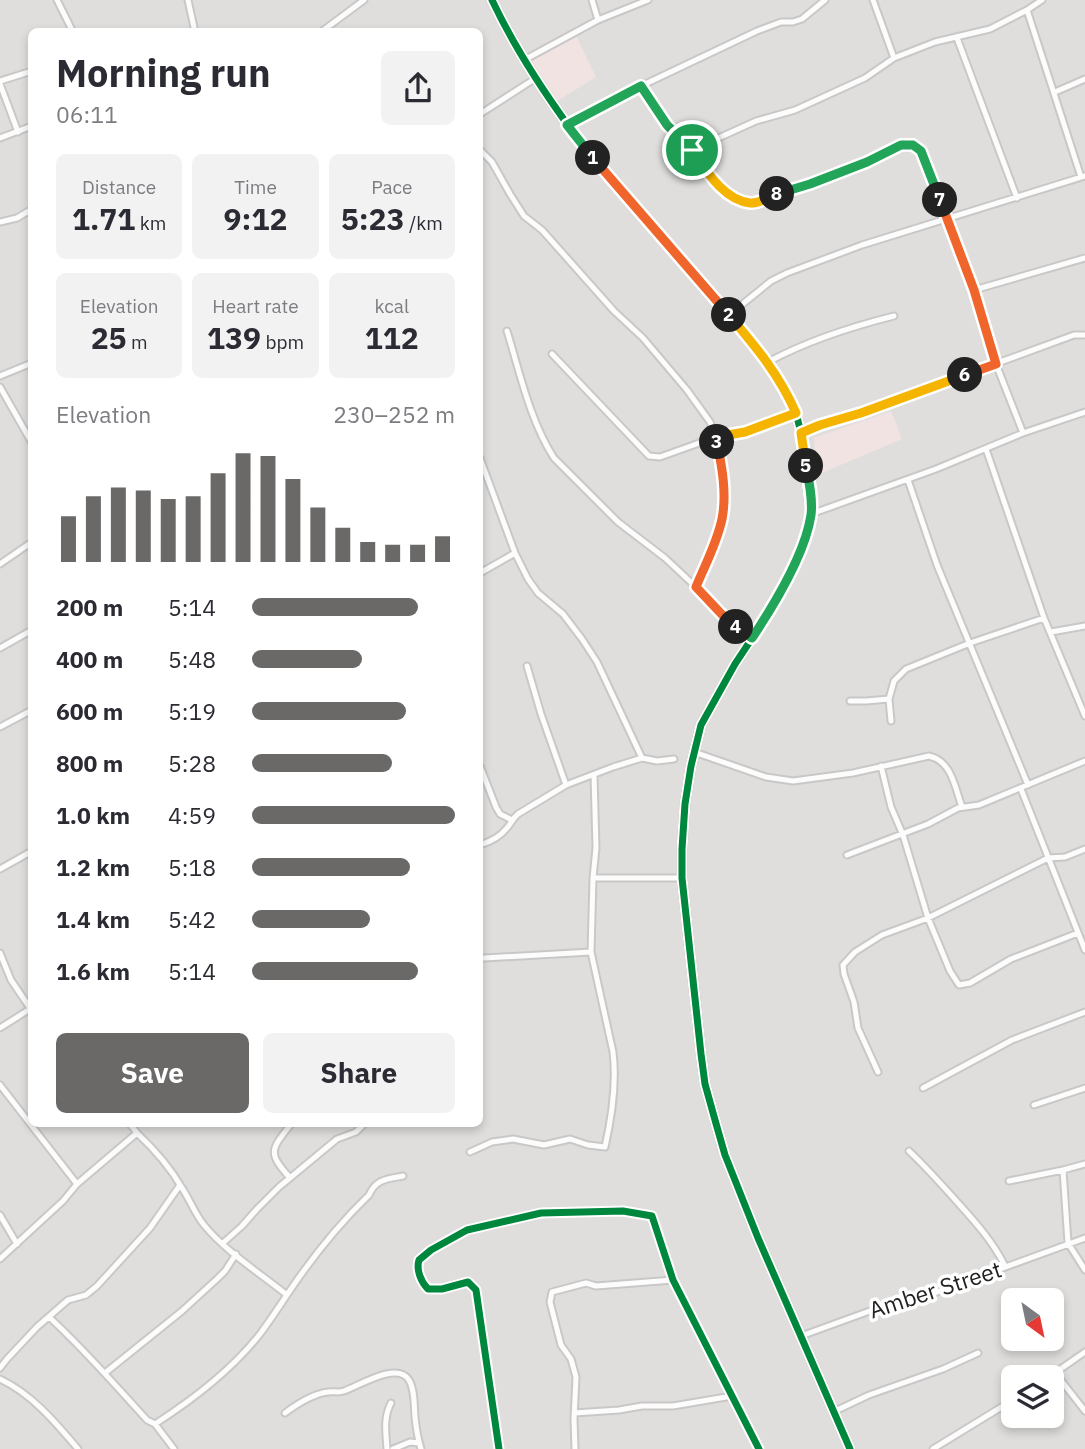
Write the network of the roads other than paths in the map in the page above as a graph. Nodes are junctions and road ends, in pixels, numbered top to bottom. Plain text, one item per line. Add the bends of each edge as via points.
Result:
1 (57, 0) edge
2 (188, 0) edge
3 (364, 0) edge
4 (492, 0) edge
5 (592, 0) edge
6 (648, 0) edge
7 (825, 0) edge
8 (873, 0) edge
9 (1042, 0) edge
10 (1034, 2) edge
11 (1027, 10) junction
12 (598, 20) junction
13 (71, 28) edge
14 (194, 28) edge
15 (326, 28) edge
16 (957, 38) junction
17 (894, 58) junction
18 (524, 60) junction
19 (28, 72) edge
20 (536, 78) junction
21 (1085, 79) edge
22 (0, 82) edge
23 (641, 86) junction
24 (1055, 92) junction
25 (483, 112) edge
26 (567, 125) junction
27 (28, 127) edge
28 (18, 132) junction
29 (0, 138) edge
30 (692, 150) junction
31 (483, 153) edge
32 (1083, 176) edge
33 (1017, 198) junction
34 (28, 211) edge
35 (947, 219) junction
36 (0, 222) edge
37 (1085, 257) edge
38 (974, 290) junction
39 (729, 315) junction
40 (894, 316) dead end
41 (507, 331) dead end
42 (1085, 335) edge
43 (552, 354) dead end
44 (768, 362) junction
45 (996, 364) junction
46 (28, 365) edge
47 (0, 376) edge
48 (0, 387) edge
49 (1085, 412) edge
50 (796, 413) junction
51 (801, 433) junction
52 (1023, 433) junction
53 (28, 436) edge
54 (716, 437) junction
55 (986, 449) junction
56 (483, 466) edge
57 (908, 480) junction
58 (811, 514) junction
59 (28, 545) edge
60 (515, 553) junction
61 (0, 564) edge
62 (483, 571) edge
63 (696, 587) junction
64 (1044, 618) junction
65 (1085, 626) edge
66 (28, 632) edge
67 (1051, 632) junction
68 (752, 638) junction
69 (970, 643) junction
70 (0, 648) edge
71 (527, 666) dead end
72 (889, 699) junction
73 (850, 701) dead end
74 (28, 712) edge
75 (1085, 716) edge
76 (891, 721) dead end
77 (0, 727) edge
78 (694, 752) junction
79 (642, 758) junction
80 (674, 759) dead end
81 (1085, 761) edge
82 (881, 766) junction
83 (483, 774) edge
84 (594, 775) junction
85 (1028, 785) junction
86 (566, 786) junction
87 (1021, 789) junction
88 (962, 807) junction
89 (512, 820) junction
90 (903, 835) junction
91 (483, 844) edge
92 (1085, 849) edge
93 (28, 853) edge
94 (847, 855) dead end
95 (1048, 858) junction
96 (0, 869) edge
97 (682, 877) junction
98 (593, 878) junction
99 (928, 918) junction
100 (1078, 933) junction
101 (1085, 950) edge
102 (591, 952) junction
103 (0, 953) edge
104 (484, 958) dead end
105 (28, 1006) edge
106 (28, 1012) edge
107 (1085, 1012) edge
108 (0, 1027) edge
109 (878, 1072) dead end
110 (0, 1085) edge
111 (923, 1088) dead end
112 (1085, 1088) edge
113 (1034, 1105) dead end
114 (28, 1121) edge
115 (33, 1127) edge
116 (132, 1127) edge
117 (289, 1127) edge
118 (361, 1127) edge
119 (137, 1133) junction
120 (909, 1151) dead end
121 (470, 1153) dead end
122 (1085, 1164) edge
123 (1063, 1170) junction
124 (403, 1176) dead end
125 (290, 1178) junction
126 (1009, 1181) dead end
127 (77, 1184) junction
128 (180, 1185) junction
129 (0, 1215) edge
130 (1085, 1238) edge
131 (223, 1243) junction
132 (1068, 1243) junction
133 (17, 1244) junction
134 (236, 1254) junction
135 (0, 1259) edge
136 (1006, 1266) junction
137 (1085, 1270) edge
138 (673, 1280) junction
139 (287, 1295) junction
140 (49, 1317) junction
141 (801, 1336) junction
142 (1085, 1352) edge
143 (978, 1353) dead end
144 (1064, 1367) edge
145 (0, 1368) edge
146 (104, 1373) junction
147 (0, 1379) edge
148 (1064, 1389) edge
149 (732, 1396) junction
150 (391, 1403) dead end
151 (1001, 1407) edge
152 (1085, 1411) edge
153 (833, 1412) junction
154 (285, 1413) dead end
155 (574, 1413) junction
156 (155, 1424) junction
157 (420, 1446) edge
158 (78, 1449) edge
159 (174, 1449) edge
160 (387, 1449) edge
161 (393, 1449) edge
162 (499, 1449) edge
163 (575, 1449) edge
164 (759, 1449) edge
165 (850, 1449) edge
166 (933, 1449) edge

1 - 13 street
2 - 14 street
3 - 15 street
4 - 18 street
5 - 12 street
6 - 12 street
7 - 23 street via 802,19 757,31
8 - 17 street
9 - 10 street
10 - 11 street
11 - 16 street via 990,29
11 - 24 street
12 - 18 street
16 - 17 street
16 - 33 street
17 - 30 street via 865,78 795,110 756,121
18 - 20 street
19 - 22 street
20 - 25 street
20 - 26 street
21 - 24 street
22 - 28 street
23 - 26 street
23 - 30 street via 667,125
24 - 32 street
26 - 39 street
27 - 28 street
28 - 29 street
30 - 35 street via 721,189 752,204 901,145 913,145 921,151
31 - 54 street via 524,216 643,338 687,390
32 - 33 street
33 - 35 street
34 - 36 street
35 - 38 street
35 - 39 street via 787,273
37 - 38 street
38 - 45 street
39 - 44 street
40 - 44 street via 814,341
41 - 63 street via 530,405 554,458 618,523
42 - 45 street
43 - 54 street via 652,458
44 - 50 street
45 - 51 street
45 - 52 street
46 - 47 street
48 - 53 street
49 - 52 street
50 - 51 street
50 - 54 street via 745,432
51 - 58 street
52 - 55 street
54 - 63 street via 723,468 723,517
55 - 57 street
55 - 64 street
56 - 60 street
57 - 58 street
57 - 69 street
58 - 68 street via 796,561
59 - 61 street
60 - 62 street
60 - 79 street via 538,593 563,614 597,662
63 - 68 street via 729,622
64 - 67 street
64 - 69 street
65 - 67 street
66 - 70 street
67 - 75 street
68 - 78 street via 701,725
69 - 72 street via 906,669 894,681
69 - 85 street
71 - 86 street
72 - 73 street
72 - 76 street
74 - 77 street
78 - 82 street via 780,780
78 - 97 street via 685,804
79 - 80 street
79 - 84 street
81 - 85 street
82 - 88 street via 935,757 948,769
82 - 90 street
83 - 89 street via 500,814
84 - 86 street
84 - 98 street
85 - 87 street
86 - 89 street
87 - 88 street
87 - 95 street
88 - 90 street
89 - 91 street via 505,832
90 - 94 street
90 - 99 street
92 - 95 street
93 - 96 street
95 - 99 street
95 - 100 street
97 - 98 street
97 - 141 street via 699,1041 711,1108 725,1155
98 - 102 street
99 - 100 street via 959,985
99 - 109 street via 882,935 843,965 858,1028
100 - 101 street
102 - 104 street
102 - 121 street via 615,1069 606,1147 570,1139 544,1145 513,1139 492,1142
103 - 105 street
106 - 108 street
107 - 111 street via 1012,1040
110 - 114 street
112 - 113 street
115 - 127 street
116 - 119 street
117 - 125 street via 273,1153
118 - 125 street via 337,1139
119 - 127 street
119 - 128 street
120 - 136 street via 985,1233
122 - 123 street
123 - 126 street
123 - 132 street
124 - 139 street via 380,1181 371,1189
125 - 131 street
127 - 133 street
128 - 131 street via 202,1223
128 - 140 street via 150,1228 97,1286 68,1300
129 - 133 street
130 - 132 street, Amber Street
131 - 134 street
132 - 136 street, Amber Street
132 - 137 street
133 - 135 street
134 - 139 street
134 - 146 street via 218,1279
136 - 141 street, Amber Street
138 - 149 street
138 - 155 street via 586,1283 552,1292 561,1345 575,1367
138 - 162 street via 652,1216 623,1211 527,1215 459,1233 421,1258 418,1271 428,1289 468,1282 476,1290
139 - 156 street via 230,1368
140 - 145 street
140 - 146 street
141 - 153 street
142 - 144 street
143 - 153 street
146 - 156 street
147 - 158 street via 33,1401
148 - 152 street
149 - 155 street via 673,1406
149 - 164 street
150 - 160 street via 385,1421
151 - 166 street
153 - 165 street
154 - 157 street via 310,1398 400,1374 412,1387
155 - 163 street
156 - 159 street
157 - 161 street via 410,1442

